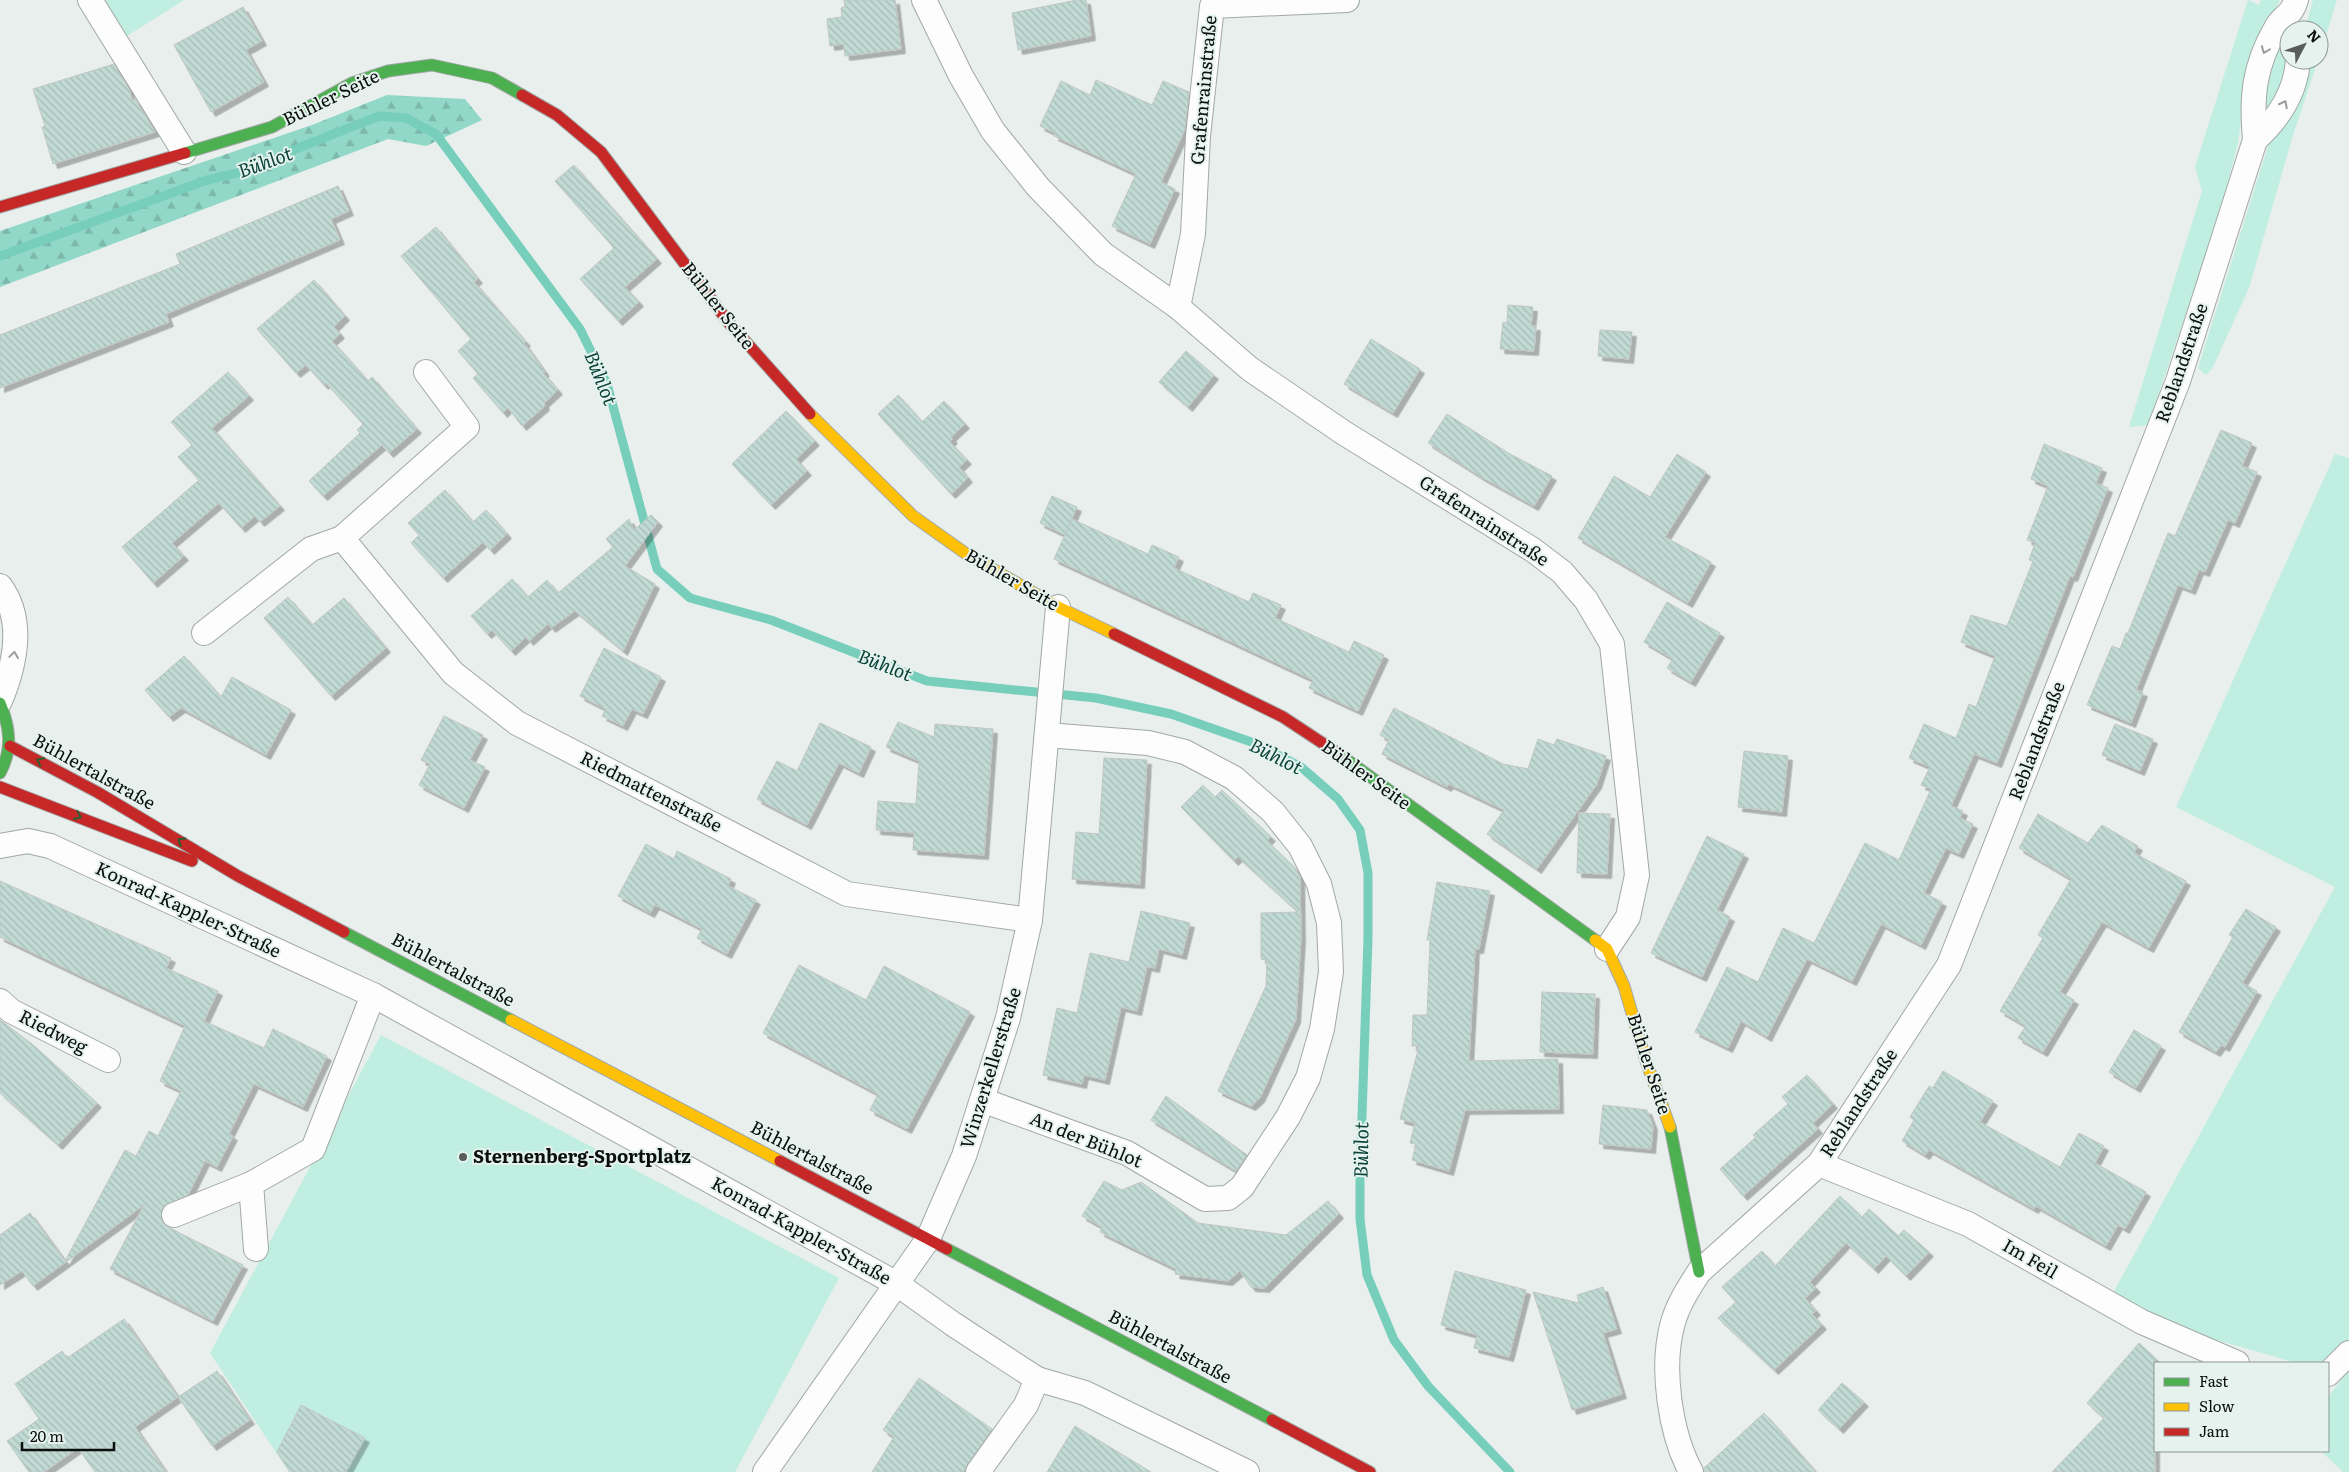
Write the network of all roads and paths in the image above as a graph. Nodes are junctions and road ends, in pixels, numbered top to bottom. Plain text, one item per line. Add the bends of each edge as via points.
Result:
1 (90, 0) edge
2 (924, 0) edge
3 (1347, 0) edge
4 (2296, 14) edge
5 (2297, 70) edge
6 (2255, 140) junction
7 (184, 152) junction
8 (0, 207) edge
9 (1178, 307) junction
10 (426, 372) dead end
11 (342, 538) junction
12 (0, 586) edge
13 (1058, 607) junction
14 (204, 634) dead end
15 (0, 702) edge
16 (1048, 724) junction
17 (10, 746) junction
18 (0, 773) edge
19 (0, 787) edge
20 (0, 846) edge
21 (238, 876) junction
22 (1030, 920) junction
23 (1607, 950) junction
24 (373, 995) junction
25 (0, 1001) edge
26 (108, 1060) dead end
27 (982, 1100) junction
28 (1820, 1164) junction
29 (251, 1184) junction
30 (174, 1215) dead end
31 (928, 1239) junction
32 (256, 1249) dead end
33 (1699, 1272) junction
34 (897, 1284) junction
35 (2349, 1353) edge
36 (2235, 1362) edge
37 (2329, 1373) edge
38 (1037, 1379) junction
39 (765, 1472) edge
40 (978, 1472) edge
41 (1247, 1472) edge
42 (1370, 1472) edge
43 (1691, 1472) edge

1 - 7 street
2 - 9 street, Grafenrainstraße via 961,76 993,130 1038,187 1103,254
3 - 9 street, Grafenrainstraße via 1212,6 1198,136 1193,234
4 -> 6 street, Reblandstraße via 2278,24 2265,46 2255,80 2252,110
6 -> 5 street, Reblandstraße via 2272,124 2286,103
6 - 28 street, Reblandstraße via 2178,381 1949,965
7 - 8 street, Bühler Seite
7 - 13 street, Bühler Seite via 272,127 352,83 388,71 432,65 492,78 557,115 601,152 729,323 813,418 912,516 965,554
9 - 23 street, Grafenrainstraße via 1250,369 1344,433 1533,550 1562,572 1586,600 1612,644 1637,875 1628,916
10 - 11 street via 467,427
11 - 14 street via 311,549
11 - 22 street, Riedmattenstraße via 453,673 517,723 847,894
15 -> 12 street via 11,676 16,639 8,597
13 - 16 street, Winzerkellerstraße
13 - 23 street, Bühler Seite via 1283,717 1333,748
15 - 17 street via 9,723
16 - 22 street, Winzerkellerstraße
16 - 27 street, An der Bühlot via 1185,752 1234,778 1273,812 1300,846 1312,869 1329,923 1331,972 1322,1029 1308,1078 1288,1117 1242,1187 1228,1198 1205,1199 1127,1153
17 - 18 street
21 -> 17 street, Bühlertalstraße via 57,769
19 -> 21 street, Bühlertalstraße via 42,800 150,847
20 - 24 street, Konrad-Kappler-Straße via 28,841 50,846
21 - 31 street, Bühlertalstraße
22 - 27 street, Winzerkellerstraße via 1008,1018
23 - 33 street, Bühler Seite via 1624,986 1669,1124
24 - 29 street via 313,1149
24 - 34 street, Konrad-Kappler-Straße
25 - 26 street, Riedweg via 11,1011
27 - 31 street, Winzerkellerstraße via 964,1156
28 - 33 street, Reblandstraße
28 - 36 street, Im Feil via 1968,1224 2142,1322
29 - 30 street
29 - 32 street
31 - 34 street, Winzerkellerstraße
31 - 42 street, Bühlertalstraße
33 - 43 street via 1685,1293 1672,1326 1668,1365 1672,1413
34 - 38 street, Konrad-Kappler-Straße
34 - 39 street, Winzerkellerstraße
35 - 37 street
38 - 40 street via 1026,1405
38 - 41 street, Konrad-Kappler-Straße via 1085,1393

